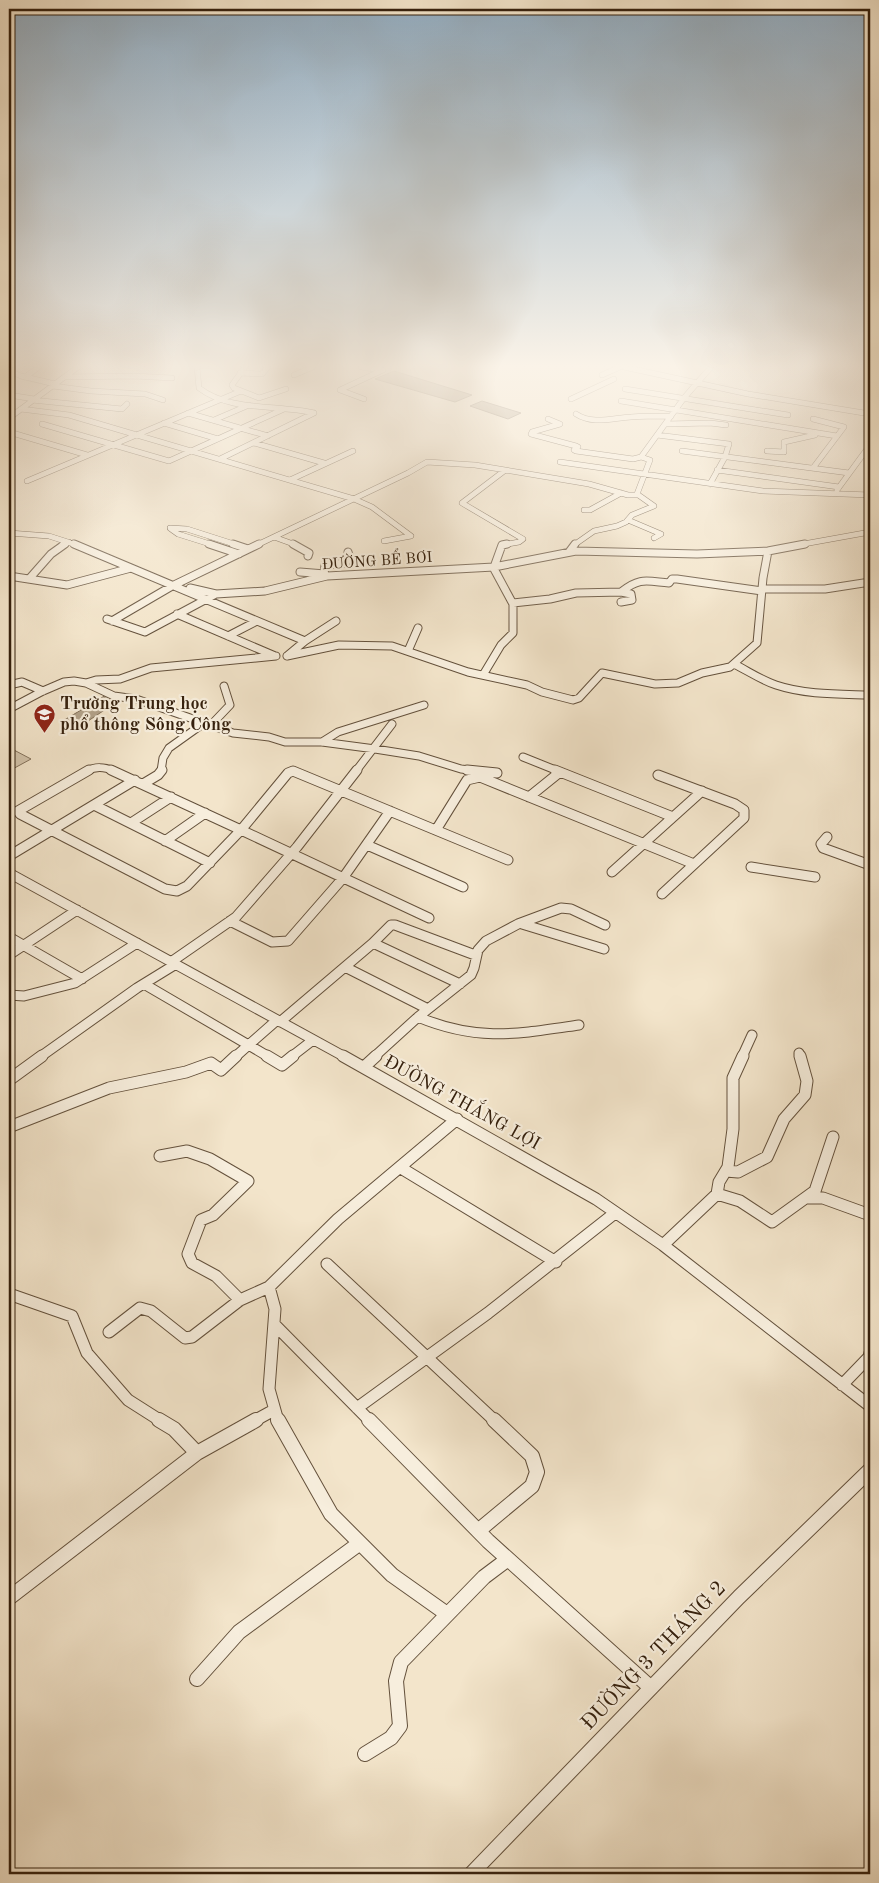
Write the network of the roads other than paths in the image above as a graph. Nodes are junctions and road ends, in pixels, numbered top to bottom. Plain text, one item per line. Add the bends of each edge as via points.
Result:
1 (88, 455) edge
2 (147, 455) edge
3 (184, 455) edge
4 (211, 455) edge
5 (229, 455) edge
6 (296, 455) edge
7 (344, 455) edge
8 (604, 455) edge
9 (643, 455) edge
10 (710, 455) edge
11 (822, 455) edge
12 (866, 455) edge
13 (725, 457) junction
14 (222, 458) junction
15 (641, 458) junction
16 (560, 462) dead end
17 (324, 463) junction
18 (813, 468) junction
19 (717, 470) junction
20 (504, 472) junction
21 (849, 473) junction
22 (644, 476) junction
23 (292, 479) junction
24 (27, 481) dead end
25 (710, 484) junction
26 (840, 486) junction
27 (621, 493) junction
28 (834, 494) junction
29 (870, 495) edge
30 (638, 496) junction
31 (354, 497) junction
32 (584, 510) dead end
33 (628, 520) junction
34 (870, 532) edge
35 (9, 533) edge
36 (274, 537) junction
37 (654, 538) dead end
38 (384, 541) dead end
39 (69, 542) junction
40 (247, 548) junction
41 (768, 551) junction
42 (348, 552) dead end
43 (569, 552) junction
44 (237, 553) junction
45 (308, 556) dead end
46 (493, 567) junction
47 (131, 568) junction
48 (300, 572) dead end
49 (325, 575) junction
50 (9, 576) edge
51 (29, 579) junction
52 (870, 582) edge
53 (170, 585) junction
54 (762, 590) junction
55 (621, 592) junction
56 (216, 594) junction
57 (205, 599) junction
58 (621, 602) dead end
59 (513, 603) junction
60 (176, 614) junction
61 (256, 621) junction
62 (336, 622) dead end
63 (418, 628) dead end
64 (228, 636) junction
65 (305, 641) junction
66 (408, 651) junction
67 (276, 656) junction
68 (287, 656) junction
69 (734, 664) junction
70 (483, 675) junction
71 (86, 684) junction
72 (9, 685) edge
73 (224, 686) dead end
74 (43, 691) junction
75 (870, 695) edge
76 (424, 705) dead end
77 (9, 709) edge
78 (208, 724) junction
79 (392, 724) dead end
80 (322, 742) junction
81 (372, 749) junction
82 (523, 757) dead end
83 (560, 772) junction
84 (497, 773) dead end
85 (658, 775) dead end
86 (135, 780) junction
87 (143, 784) junction
88 (340, 790) junction
89 (702, 791) junction
90 (172, 797) junction
91 (529, 797) junction
92 (94, 805) junction
93 (390, 811) junction
94 (205, 813) junction
95 (673, 817) junction
96 (131, 824) junction
97 (241, 830) junction
98 (436, 830) junction
99 (50, 831) junction
100 (827, 837) dead end
101 (166, 841) junction
102 (643, 844) junction
103 (367, 845) junction
104 (291, 854) junction
105 (9, 856) edge
106 (508, 860) dead end
107 (210, 863) junction
108 (694, 864) junction
109 (870, 865) edge
110 (751, 867) dead end
111 (612, 872) dead end
112 (9, 873) edge
113 (815, 877) dead end
114 (343, 878) junction
115 (463, 887) dead end
116 (662, 894) dead end
117 (77, 910) junction
118 (429, 918) dead end
119 (230, 921) junction
120 (522, 924) junction
121 (605, 925) dead end
122 (9, 937) edge
123 (137, 943) junction
124 (373, 943) junction
125 (24, 946) junction
126 (604, 949) dead end
127 (9, 955) edge
128 (475, 955) junction
129 (173, 963) junction
130 (346, 967) junction
131 (82, 979) junction
132 (144, 984) junction
133 (460, 984) junction
134 (9, 995) edge
135 (428, 1009) junction
136 (418, 1017) junction
137 (279, 1021) junction
138 (579, 1025) dead end
139 (752, 1035) dead end
140 (313, 1040) junction
141 (249, 1045) junction
142 (799, 1053) dead end
143 (364, 1068) junction
144 (9, 1080) edge
145 (457, 1119) junction
146 (9, 1128) edge
147 (832, 1137) dead end
148 (160, 1156) dead end
149 (401, 1168) junction
150 (726, 1171) junction
151 (717, 1194) junction
152 (808, 1198) junction
153 (615, 1213) junction
154 (870, 1215) edge
155 (663, 1245) junction
156 (556, 1262) junction
157 (327, 1264) dead end
158 (269, 1287) junction
159 (9, 1294) edge
160 (240, 1300) junction
161 (274, 1324) junction
162 (109, 1332) dead end
163 (870, 1353) edge
164 (429, 1358) junction
165 (842, 1385) junction
166 (870, 1406) edge
167 (357, 1408) junction
168 (274, 1410) junction
169 (197, 1453) junction
170 (870, 1470) edge
171 (478, 1531) junction
172 (360, 1543) junction
173 (508, 1559) junction
174 (9, 1598) edge
175 (447, 1614) junction
176 (196, 1679) dead end
177 (650, 1688) junction
178 (365, 1754) dead end
179 (471, 1874) edge

1 - 24 street
2 - 3 street via 171,461
4 - 14 street
5 - 14 street
6 - 17 street
7 - 17 street
8 - 15 street
9 - 15 street
10 - 13 street
11 - 18 street
12 - 21 street
13 - 18 street
13 - 19 street
14 - 23 street
15 - 22 street via 650,460
16 - 22 street
17 - 23 street
18 - 21 street
19 - 25 street
19 - 26 street
20 - 27 street via 588,484
20 - 31 street via 480,466 427,462
20 - 46 street via 462,503 523,539 502,545
21 - 26 street
22 - 25 street
22 - 30 street
23 - 31 street
25 - 28 street via 763,491
26 - 28 street
27 - 30 street
27 - 32 street via 590,510
28 - 29 street
30 - 33 street via 654,506 632,515
31 - 36 street
31 - 38 street via 411,536
31 - 40 street
33 - 37 street via 661,534
33 - 43 street via 591,532
34 - 41 street
35 - 39 street via 49,536
36 - 40 street
36 - 45 street via 300,547 309,553
39 - 47 street
39 - 51 street via 54,549
40 - 44 street
40 - 44 street via 187,529 170,528 178,534
41 - 43 street via 697,554
41 - 54 street
42 - 49 street via 346,562 326,565
43 - 46 street
44 - 53 street
46 - 49 street, ĐƯỜNG BỂ BƠI
46 - 59 street
47 - 51 street via 68,585
47 - 53 street
48 - 49 street
49 - 56 street, ĐƯỜNG BỂ BƠI via 265,591
50 - 51 street
52 - 54 street via 824,589
53 - 56 street
53 - 57 street
53 - 60 street, ĐƯỜNG BỂ BƠI via 110,620 146,632
54 - 55 street via 734,590 677,578 669,583 637,579
54 - 69 street via 757,643
55 - 58 street via 631,594 632,600
55 - 59 street via 576,593
56 - 57 street, ĐƯỜNG BỂ BƠI
57 - 60 street, ĐƯỜNG BỂ BƠI
57 - 61 street
59 - 70 street via 513,633 501,645
60 - 64 street
61 - 64 street
61 - 65 street
62 - 65 street
63 - 66 street
64 - 67 street
65 - 68 street
66 - 68 street via 388,646 347,644
66 - 70 street
67 - 68 street via 283,659
67 - 71 street via 151,668 125,679 95,679
69 - 70 street via 671,684 601,674 576,700
69 - 75 street via 787,688
71 - 74 street via 69,681
71 - 78 street via 114,696 136,699
72 - 74 street via 18,681
73 - 78 street via 229,708
74 - 77 street
76 - 80 street via 338,732
78 - 80 street via 233,733 285,742
78 - 87 street via 167,750 161,774
79 - 81 street
80 - 81 street
81 - 84 street via 419,756 461,769
81 - 88 street
82 - 83 street
83 - 91 street
83 - 95 street
85 - 89 street
86 - 87 street
86 - 92 street
86 - 99 street via 99,766 18,812
87 - 90 street
88 - 93 street
88 - 97 street via 293,771 288,773
88 - 104 street
89 - 95 street
89 - 108 street via 744,810 744,818
90 - 94 street
90 - 96 street
91 - 98 street via 480,777 467,780
91 - 102 street
92 - 96 street
92 - 99 street
93 - 98 street
93 - 103 street
94 - 97 street
94 - 101 street
95 - 102 street
96 - 101 street
97 - 104 street
97 - 107 street
98 - 106 street
99 - 105 street
99 - 107 street via 171,891 187,886
100 - 109 street via 821,844 823,848
101 - 107 street
102 - 108 street
102 - 111 street
103 - 114 street
103 - 115 street
104 - 114 street
104 - 119 street
108 - 116 street
110 - 113 street
112 - 117 street, ĐƯỜNG THẮNG LỢI
114 - 118 street
114 - 119 street via 288,941 272,942
117 - 123 street, ĐƯỜNG THẮNG LỢI
117 - 125 street
119 - 129 street
120 - 121 street via 566,908
120 - 126 street
120 - 128 street via 486,940
122 - 125 street
123 - 129 street, ĐƯỜNG THẮNG LỢI
123 - 131 street
124 - 128 street via 391,925 395,925
124 - 130 street
124 - 133 street
125 - 127 street
125 - 131 street
128 - 133 street via 474,972
129 - 132 street
129 - 137 street, ĐƯỜNG THẮNG LỢI
130 - 135 street
130 - 137 street
131 - 134 street via 64,987 24,996
132 - 141 street
132 - 144 street
133 - 135 street
135 - 136 street
136 - 138 street via 449,1030 494,1036
136 - 143 street
137 - 140 street, ĐƯỜNG THẮNG LỢI
137 - 141 street
139 - 150 street via 733,1078 733,1129
140 - 141 street via 282,1065
140 - 143 street, ĐƯỜNG THẮNG LỢI
141 - 146 street via 221,1070 211,1063 186,1072 109,1088
142 - 150 street via 807,1081 805,1095 784,1118 767,1157 738,1172
143 - 145 street, ĐƯỜNG THẮNG LỢI
145 - 149 street
145 - 153 street, ĐƯỜNG THẮNG LỢI via 545,1168
147 - 152 street via 818,1186
148 - 160 street via 187,1151 220,1164 248,1181 201,1220 188,1254 192,1263 216,1276
149 - 156 street
149 - 158 street via 338,1219
150 - 151 street via 719,1182
151 - 152 street via 740,1201 772,1222
151 - 155 street
152 - 154 street via 823,1198
153 - 155 street, ĐƯỜNG THẮNG LỢI
153 - 156 street
155 - 165 street, ĐƯỜNG THẮNG LỢI
156 - 164 street
157 - 164 street
158 - 160 street
158 - 161 street via 275,1309
159 - 169 street via 72,1316 87,1354 128,1400 174,1429
160 - 162 street via 188,1338 150,1311 140,1308
161 - 167 street
161 - 168 street via 270,1389
163 - 165 street
164 - 167 street
164 - 171 street via 532,1456 537,1472 532,1486
165 - 166 street, ĐƯỜNG THẮNG LỢI
167 - 171 street
168 - 169 street
168 - 172 street via 331,1514
169 - 174 street
170 - 177 street, ĐƯỜNG 3 THÁNG 2
171 - 173 street
172 - 175 street via 398,1580
172 - 176 street via 239,1632
173 - 175 street
173 - 177 street
175 - 178 street via 397,1670 395,1680 402,1719 400,1729
177 - 179 street, ĐƯỜNG 3 THÁNG 2

